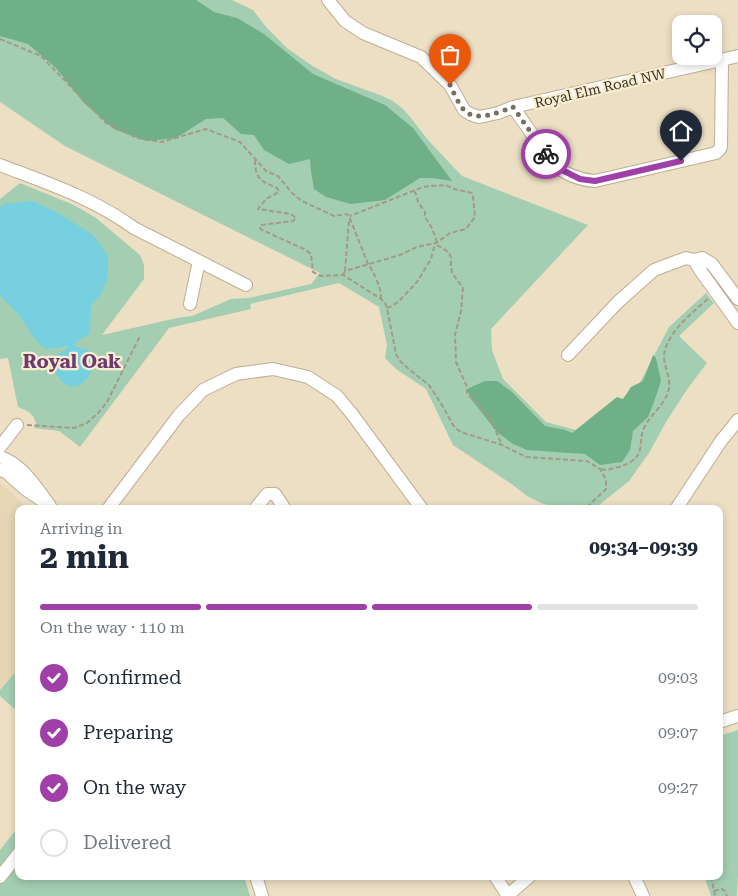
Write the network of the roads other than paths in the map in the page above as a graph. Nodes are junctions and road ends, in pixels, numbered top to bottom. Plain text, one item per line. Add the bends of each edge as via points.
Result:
1 (328, 0) edge
2 (738, 56) edge
3 (722, 60) edge
4 (700, 65) edge
5 (722, 65) edge
6 (513, 107) junction
7 (0, 164) edge
8 (694, 260) junction
9 (199, 261) junction
10 (246, 285) dead end
11 (738, 299) edge
12 (190, 304) dead end
13 (738, 323) edge
14 (568, 355) dead end
15 (738, 420) edge
16 (17, 425) road end
17 (0, 447) edge
18 (0, 457) edge
19 (0, 470) edge
20 (48, 505) edge
21 (50, 505) edge
22 (111, 505) edge
23 (258, 505) edge
24 (282, 505) edge
25 (419, 505) edge
26 (679, 505) edge
27 (738, 716) edge
28 (723, 721) edge
29 (15, 858) edge
30 (0, 877) edge
31 (257, 880) edge
32 (497, 880) edge
33 (525, 880) edge
34 (636, 880) edge
35 (262, 896) edge
36 (507, 896) edge
37 (643, 896) edge

1 - 6 street, Royal Elm Road NW via 346,21 363,33 421,57 450,85 464,110 470,114 479,117
2 - 3 street, Royal Elm Road NW
4 - 6 street, Royal Elm Road NW
5 - 6 street via 721,147 716,153 595,181 580,179 553,164
7 - 9 street via 76,194
8 - 11 street via 702,258 712,264
8 - 13 street
8 - 14 street via 686,258 654,270 618,302
9 - 10 street
9 - 12 street
15 - 26 street
16 - 17 street
18 - 21 street via 9,460 31,480
19 - 20 street
22 - 25 street via 179,415 203,390 236,374 273,369 308,377 336,396
23 - 24 street via 267,494 275,494
27 - 28 street
29 - 30 street
31 - 35 street
32 - 36 street
33 - 36 street
34 - 37 street

